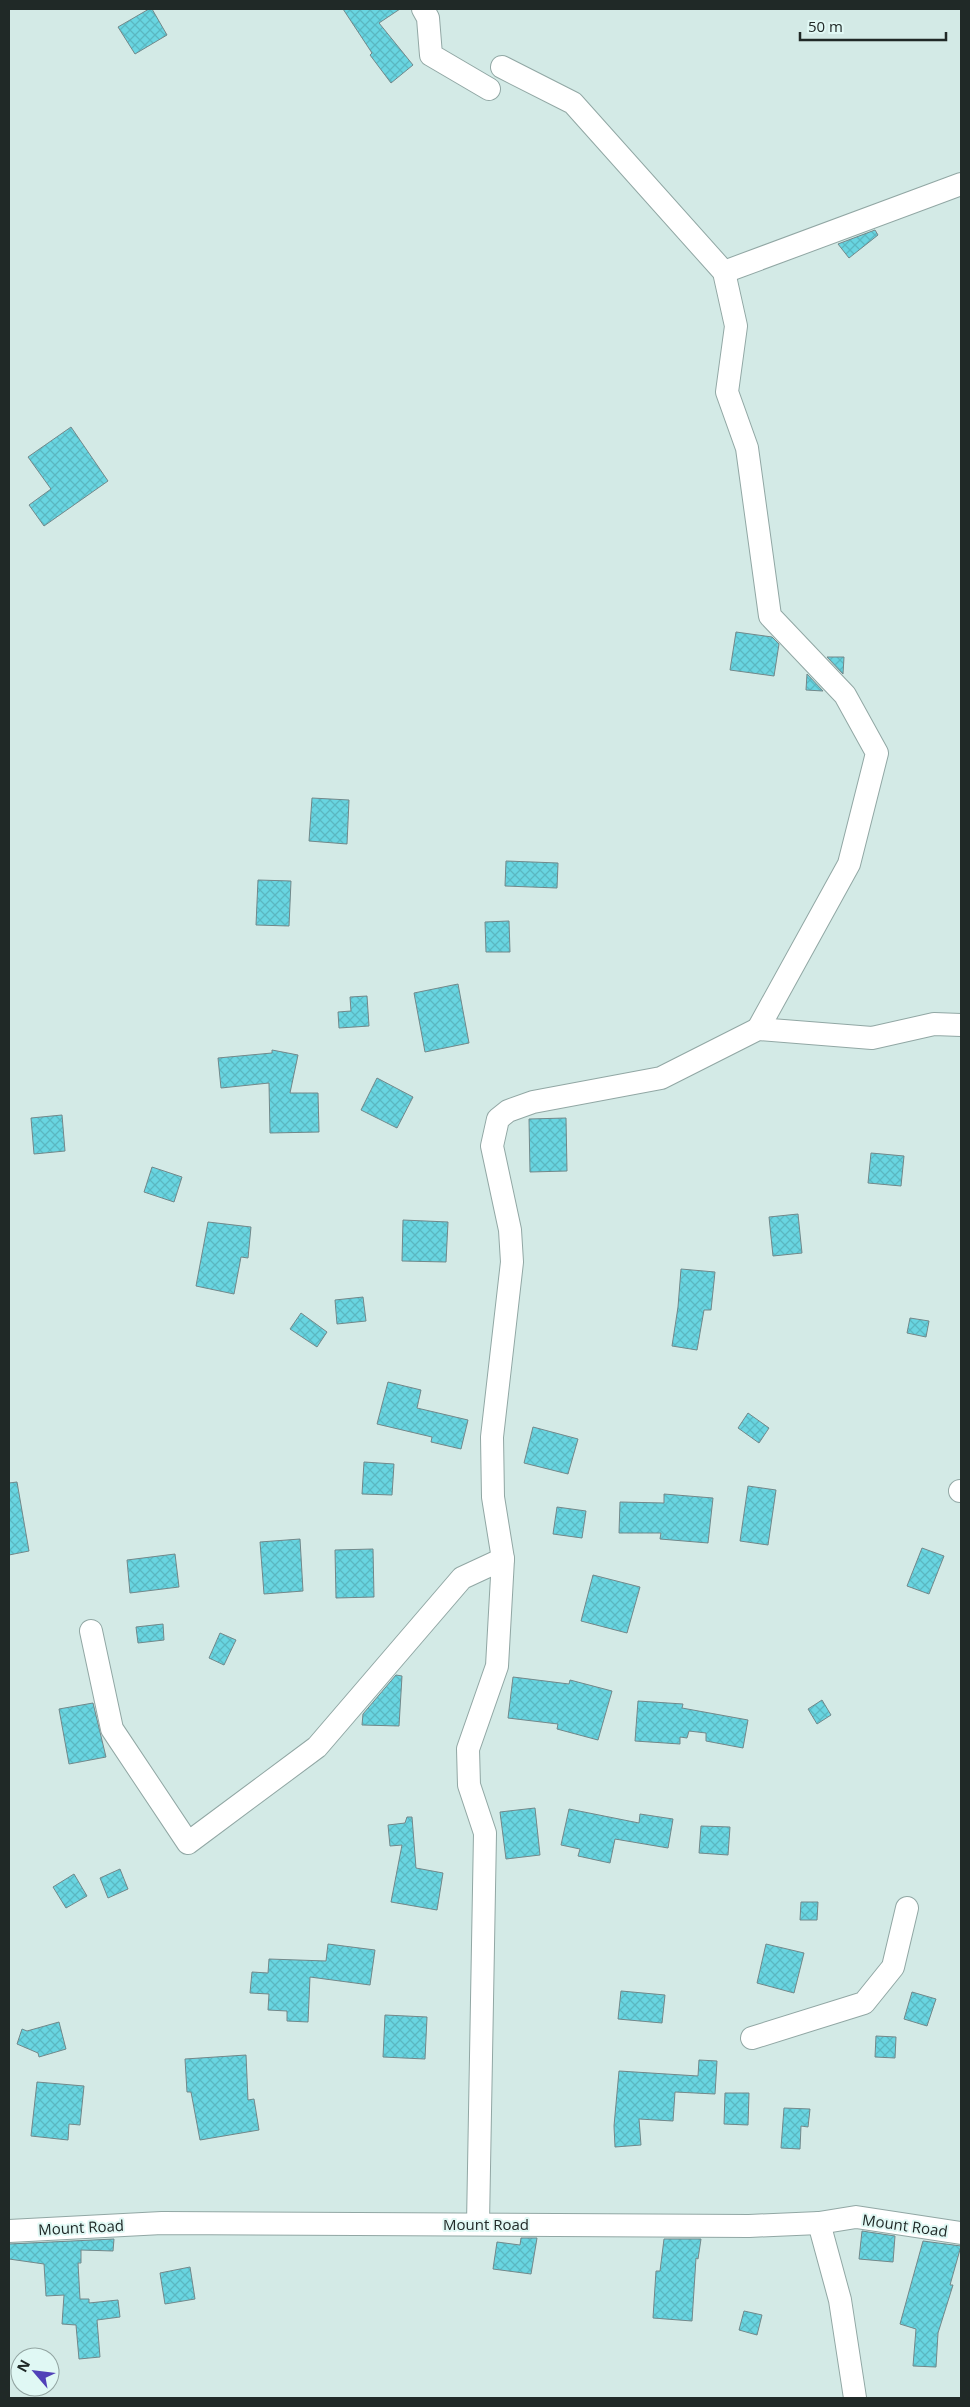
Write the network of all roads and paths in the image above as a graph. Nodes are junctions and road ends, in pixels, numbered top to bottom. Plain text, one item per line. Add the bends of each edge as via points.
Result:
1 (422, 9) edge
2 (502, 67) dead end
3 (489, 89) dead end
4 (961, 184) edge
5 (724, 272) junction
6 (961, 1026) edge
7 (758, 1029) junction
8 (503, 1559) junction
9 (91, 1631) dead end
10 (907, 1908) dead end
11 (752, 2038) dead end
12 (819, 2223) junction
13 (478, 2224) junction
14 (9, 2230) edge
15 (961, 2233) edge
16 (856, 2398) edge

1 - 3 street via 428,18 431,55
2 - 5 street via 573,103
4 - 5 street
5 - 7 street via 736,326 727,392 748,448 770,616 845,695 877,753 849,864
6 - 7 street via 934,1024 872,1038
7 - 8 street via 661,1078 533,1102 508,1111 498,1119 492,1146 510,1230 512,1262 492,1437 493,1497
8 - 9 street via 462,1578 317,1747 188,1843 112,1729
8 - 13 street via 497,1666 468,1749 469,1785 484,1833
10 - 11 street via 892,1967 864,2003
12 - 13 street, Mount Road via 749,2226
12 - 15 street, Mount Road via 856,2217
12 - 16 street via 840,2300
13 - 14 street, Mount Road via 162,2223

